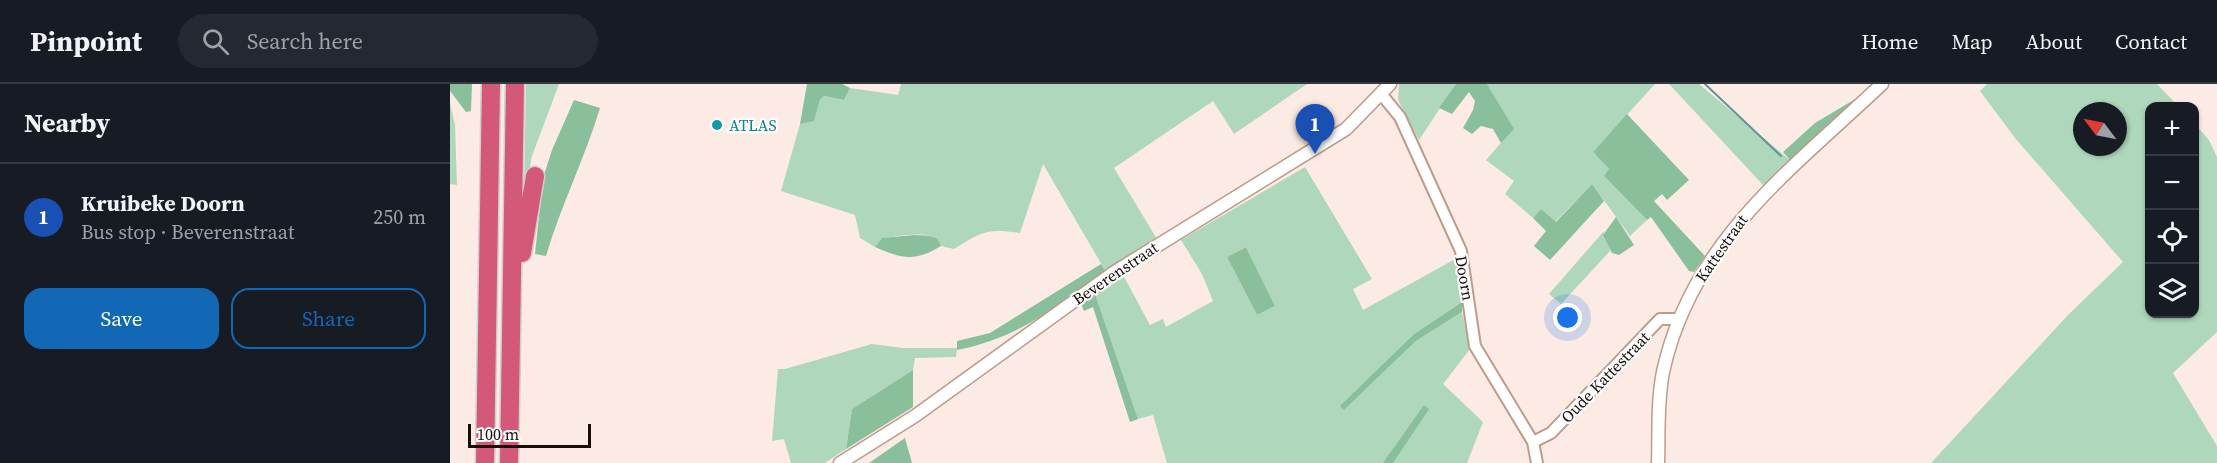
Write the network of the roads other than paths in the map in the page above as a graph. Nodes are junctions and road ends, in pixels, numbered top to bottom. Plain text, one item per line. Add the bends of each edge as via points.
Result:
1 (485, 84) edge
2 (491, 84) edge
3 (515, 84) edge
4 (1882, 84) edge
5 (1388, 87) edge
6 (491, 140) junction
7 (535, 176) dead end
8 (513, 296) junction
9 (1678, 320) junction
10 (1533, 442) junction
11 (485, 463) edge
12 (509, 463) edge
13 (840, 463) edge
14 (1537, 463) edge
15 (1658, 463) edge

1 - 6 highway
2 - 6 highway
3 - 8 highway
4 - 9 street, Kattestraat via 1742,216 1699,276
5 - 10 street, Doorn via 1461,251 1475,346
5 - 13 street, Beverenstraat via 1346,129 1113,273 915,416
6 - 11 highway
7 - 8 highway
8 - 12 highway
9 - 10 street, Oude Kattestraat via 1660,320 1551,433
9 - 15 street, Kattestraat via 1661,384
10 - 14 street, Doorn

